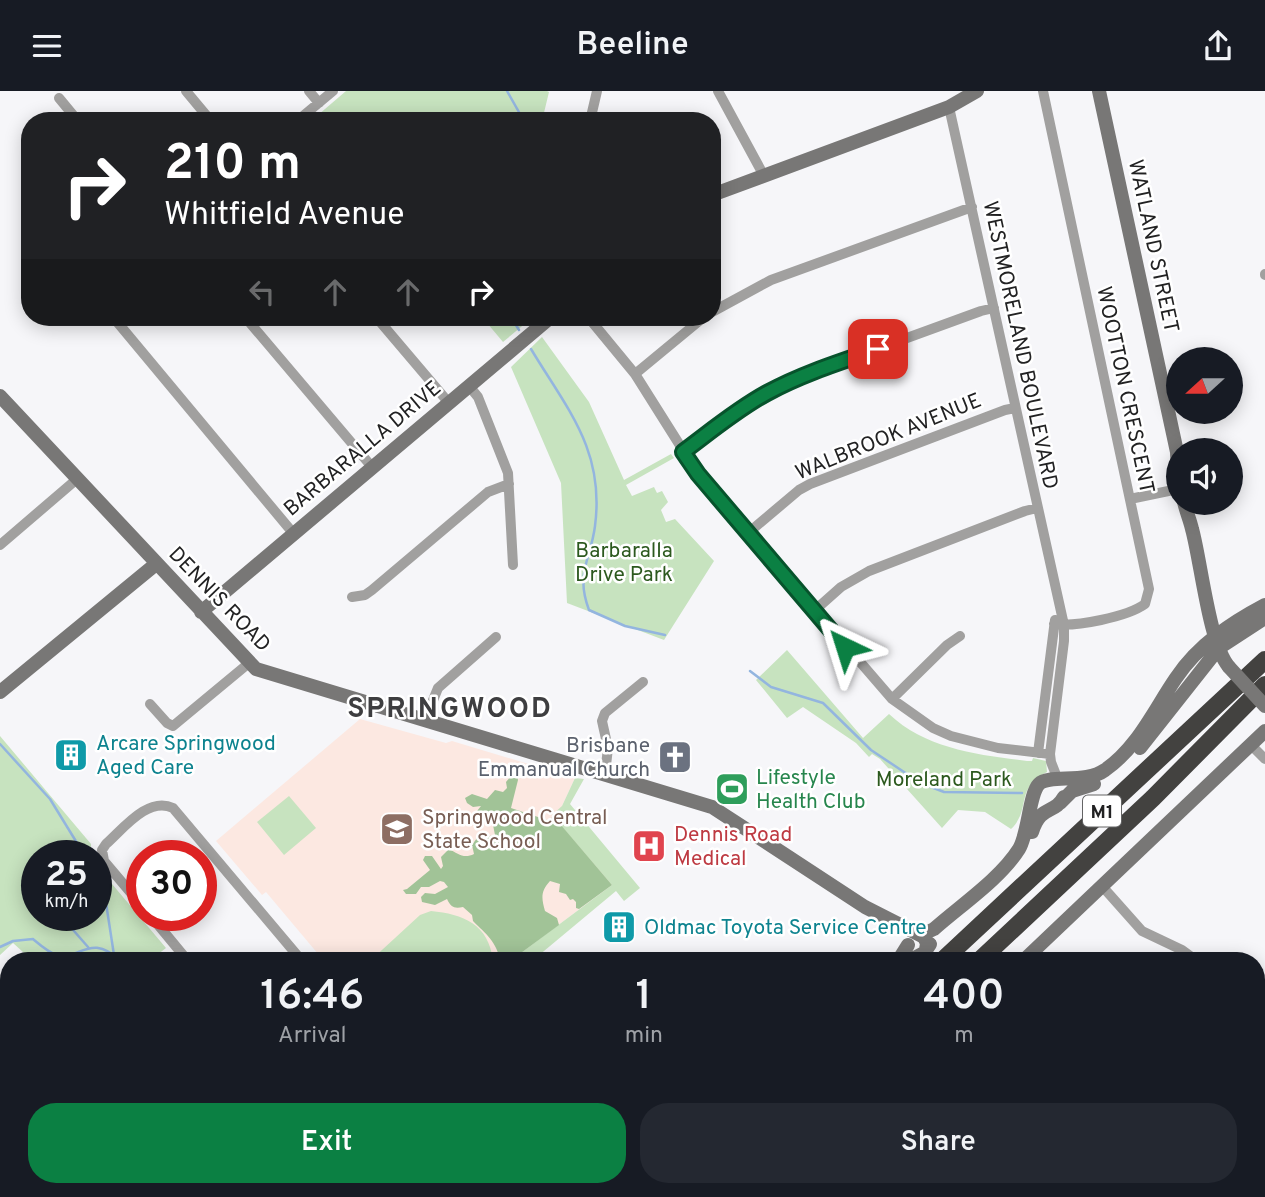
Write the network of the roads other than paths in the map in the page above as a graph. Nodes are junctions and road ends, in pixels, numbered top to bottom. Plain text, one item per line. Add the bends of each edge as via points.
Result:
1 (186, 91) edge
2 (309, 91) edge
3 (333, 91) edge
4 (597, 91) edge
5 (718, 91) edge
6 (977, 91) edge
7 (1042, 91) edge
8 (1099, 91) edge
9 (59, 98) dead end
10 (318, 103) junction
11 (949, 107) junction
12 (71, 112) edge
13 (204, 112) edge
14 (308, 112) edge
15 (592, 112) edge
16 (763, 174) junction
17 (721, 191) edge
18 (972, 207) junction
19 (721, 306) edge
20 (993, 308) junction
21 (120, 326) edge
22 (253, 326) edge
23 (384, 326) edge
24 (540, 326) edge
25 (595, 326) edge
26 (693, 326) edge
27 (635, 374) junction
28 (469, 386) junction
29 (0, 395) edge
30 (449, 403) junction
31 (1015, 408) junction
32 (1174, 438) edge
33 (683, 452) junction
34 (372, 467) junction
35 (77, 479) junction
36 (509, 484) junction
37 (1166, 492) edge
38 (1130, 499) junction
39 (1037, 508) junction
40 (1188, 515) edge
41 (1191, 515) edge
42 (1192, 529) junction
43 (293, 533) junction
44 (748, 533) junction
45 (0, 545) edge
46 (156, 564) junction
47 (513, 565) dead end
48 (352, 597) dead end
49 (1208, 603) junction
50 (1265, 604) edge
51 (814, 611) junction
52 (201, 612) junction
53 (1239, 619) junction
54 (1264, 619) edge
55 (1059, 625) junction
56 (960, 636) dead end
57 (496, 637) dead end
58 (1217, 642) junction
59 (1265, 660) edge
60 (249, 663) junction
61 (1228, 667) junction
62 (1199, 673) junction
63 (643, 682) dead end
64 (1265, 685) edge
65 (0, 692) edge
66 (892, 699) junction
67 (150, 704) dead end
68 (1265, 706) edge
69 (425, 720) junction
70 (1265, 731) edge
71 (1250, 744) junction
72 (1038, 753) junction
73 (1050, 754) junction
74 (1265, 759) edge
75 (605, 774) junction
76 (1058, 781) junction
77 (1060, 803) junction
78 (200, 840) edge
79 (217, 860) edge
80 (126, 886) edge
81 (1102, 886) junction
82 (163, 931) edge
83 (914, 940) junction
84 (181, 952) edge
85 (294, 952) edge
86 (905, 952) edge
87 (921, 952) edge
88 (922, 952) edge
89 (952, 952) edge
90 (989, 952) edge
91 (1032, 952) edge
92 (1185, 952) edge

1 - 13 street
2 - 10 street
3 - 10 street
4 - 15 street
5 - 16 street
6 - 11 street
7 - 38 street, WOOTTON CRESCENT
8 - 32 street, WATLAND STREET
9 - 12 street
10 - 14 street
11 - 16 street
11 - 18 street, WESTMORELAND BOULEVARD
16 - 17 street
18 - 19 street via 771,280
18 - 20 street, WESTMORELAND BOULEVARD
20 - 31 street, WESTMORELAND BOULEVARD
20 - 33 street via 800,377 745,406
21 - 43 street
22 - 34 street
23 - 30 street
24 - 28 street, BARBARALLA DRIVE
25 - 27 street
26 - 27 street
27 - 33 street
28 - 30 street, BARBARALLA DRIVE
28 - 36 street via 478,397
29 - 35 street, DENNIS ROAD
30 - 34 street, BARBARALLA DRIVE
31 - 39 street, WESTMORELAND BOULEVARD
31 - 44 street, WALBROOK AVENUE via 810,484
33 - 44 street
34 - 43 street, BARBARALLA DRIVE
35 - 45 street
35 - 46 street, DENNIS ROAD
36 - 47 street
36 - 48 street via 488,492 372,590
37 - 38 street
38 - 55 street, WOOTTON CRESCENT via 1148,600 1133,611
39 - 51 street via 869,571 841,587
39 - 55 street, WESTMORELAND BOULEVARD
40 - 42 street
41 - 42 street
42 - 49 street
43 - 52 street, BARBARALLA DRIVE
44 - 51 street
46 - 52 street, DENNIS ROAD
46 - 65 street
49 - 53 street via 1223,618
49 - 58 street
50 - 53 street
51 - 66 street
52 - 60 street, DENNIS ROAD
53 - 58 street
54 - 58 street
54 - 61 street via 1228,655
55 - 72 street, WESTMORELAND BOULEVARD
55 - 73 street, WESTMORELAND BOULEVARD via 1064,641
56 - 66 street
57 - 69 street via 438,688
58 - 61 street
58 - 62 street
58 - 76 street via 1177,676 1138,739 1108,768 1091,777
59 - 89 highway, M1
60 - 67 street via 173,726
60 - 69 street, DENNIS ROAD via 268,673
61 - 62 street
61 - 68 street, bridge
62 - 77 street via 1160,725 1114,772 1101,782 1072,791
63 - 75 street via 605,713
64 - 90 highway, M1
66 - 72 street via 951,736
69 - 75 street, DENNIS ROAD
70 - 71 street
71 - 74 street
71 - 81 street
72 - 73 street
73 - 76 street, WESTMORELAND BOULEVARD
75 - 83 street, DENNIS ROAD via 712,807
76 - 77 street via 1064,791
76 - 83 street via 1045,780 1036,788 1024,838 1009,863 934,929
77 - 88 street via 1040,815 1014,865
78 - 80 street via 173,808 151,806 102,851 104,861
79 - 85 street
81 - 91 street
81 - 92 street via 1142,931
82 - 84 street
83 - 86 street
83 - 87 street via 927,941

